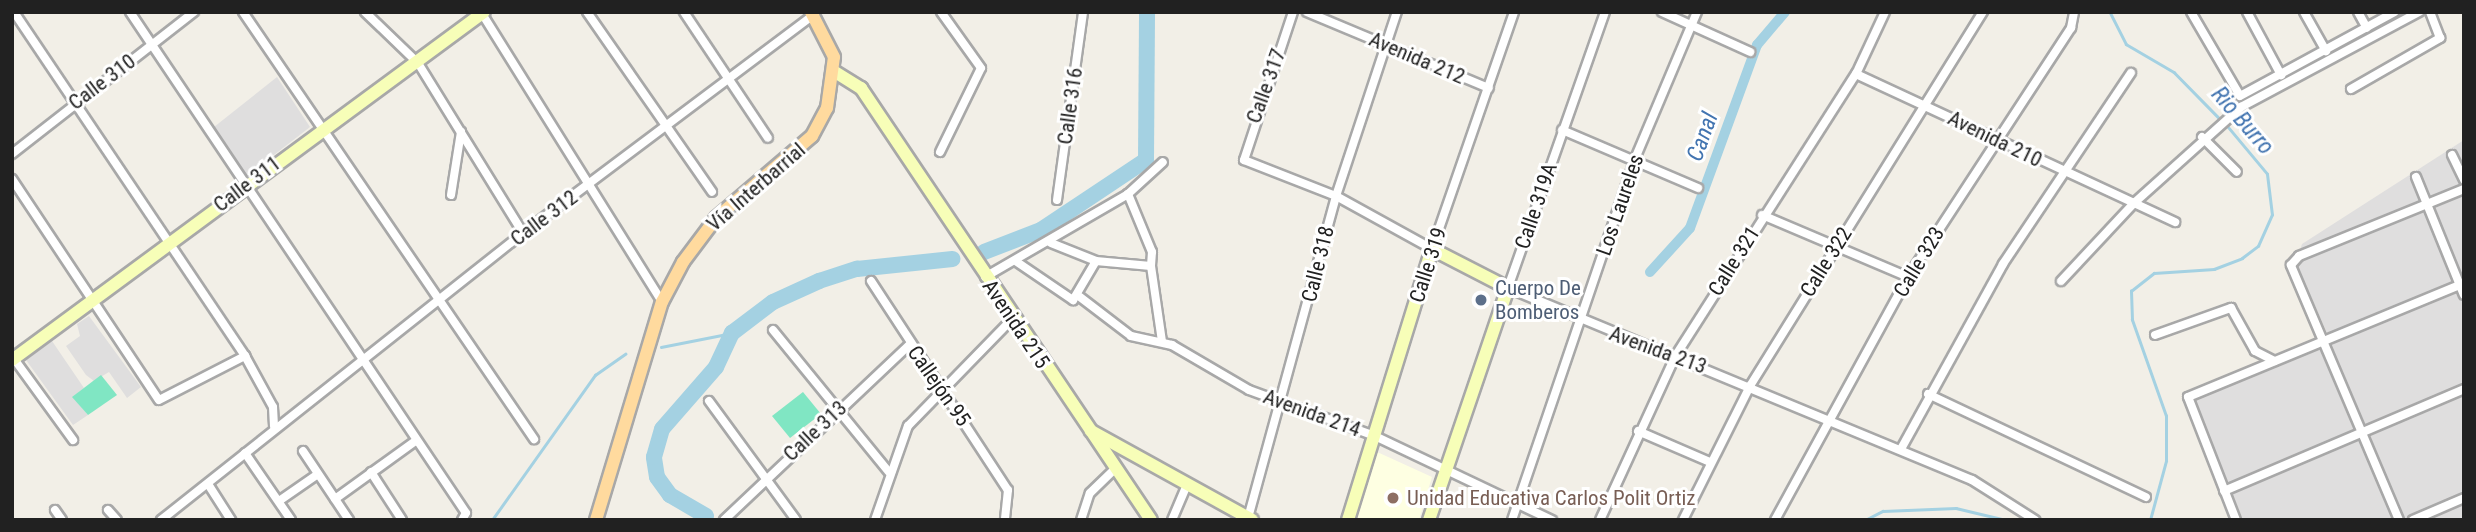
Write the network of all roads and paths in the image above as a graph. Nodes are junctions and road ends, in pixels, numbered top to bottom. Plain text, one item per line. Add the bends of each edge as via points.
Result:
1 (14, 12) edge
2 (130, 12) edge
3 (194, 12) edge
4 (243, 12) edge
5 (365, 12) edge
6 (587, 12) edge
7 (684, 12) edge
8 (941, 12) edge
9 (1083, 12) edge
10 (1293, 12) edge
11 (1307, 12) edge
12 (1396, 12) edge
13 (1514, 12) edge
14 (1605, 12) edge
15 (1662, 12) edge
16 (1697, 12) edge
17 (1885, 12) edge
18 (1983, 12) edge
19 (2074, 12) edge
20 (2191, 12) edge
21 (2247, 12) edge
22 (2304, 12) edge
23 (2358, 12) edge
24 (2395, 12) edge
25 (2430, 12) edge
26 (483, 13) edge
27 (814, 13) edge
28 (2414, 13) edge
29 (1691, 23) junction
30 (2367, 28) junction
31 (152, 44) junction
32 (1385, 45) junction
33 (2326, 51) junction
34 (1750, 52) dead end
35 (418, 63) junction
36 (835, 72) junction
37 (2131, 73) dead end
38 (1856, 74) junction
39 (2281, 75) junction
40 (730, 81) junction
41 (1489, 88) junction
42 (2351, 89) dead end
43 (74, 103) junction
44 (1924, 105) junction
45 (664, 128) junction
46 (320, 129) junction
47 (1562, 130) junction
48 (461, 132) junction
49 (2202, 137) junction
50 (768, 138) dead end
51 (1996, 139) junction
52 (940, 152) dead end
53 (12, 154) edge
54 (2452, 155) dead end
55 (1244, 160) joint
56 (1634, 161) junction
57 (1163, 162) dead end
58 (2063, 171) junction
59 (2237, 172) dead end
60 (2416, 177) dead end
61 (12, 179) edge
62 (2464, 180) edge
63 (587, 187) junction
64 (245, 188) junction
65 (1698, 188) dead end
66 (2464, 189) edge
67 (712, 192) dead end
68 (1128, 194) junction
69 (451, 195) dead end
70 (1336, 196) junction
71 (1057, 200) dead end
72 (2134, 203) junction
73 (2428, 204) junction
74 (1762, 215) junction
75 (2175, 222) dead end
76 (523, 233) junction
77 (1051, 243) junction
78 (167, 244) junction
79 (1837, 246) junction
80 (1432, 249) junction
81 (1096, 261) junction
82 (1017, 262) junction
83 (1151, 266) junction
84 (985, 277) junction
85 (1908, 277) junction
86 (871, 281) dead end
87 (2061, 281) dead end
88 (2462, 284) edge
89 (1508, 288) junction
90 (2464, 295) edge
91 (1080, 297) junction
92 (89, 301) junction
93 (439, 302) junction
94 (662, 302) junction
95 (1012, 319) junction
96 (1581, 321) junction
97 (773, 331) dead end
98 (2155, 335) dead end
99 (1162, 341) junction
100 (2322, 342) junction
101 (909, 345) junction
102 (1676, 355) junction
103 (245, 356) junction
104 (13, 358) edge
105 (362, 360) junction
106 (2275, 361) junction
107 (1749, 386) junction
108 (942, 388) junction
109 (2464, 389) edge
110 (1928, 394) junction
111 (709, 401) dead end
112 (1283, 401) junction
113 (836, 412) junction
114 (1830, 418) junction
115 (274, 426) junction
116 (1087, 430) junction
117 (1638, 431) junction
118 (2361, 433) junction
119 (1375, 436) junction
120 (534, 439) dead end
121 (73, 440) dead end
122 (414, 442) junction
123 (1901, 449) junction
124 (303, 451) dead end
125 (245, 453) junction
126 (1710, 462) junction
127 (1115, 469) junction
128 (1447, 469) junction
129 (371, 472) junction
130 (889, 472) junction
131 (318, 474) junction
132 (765, 477) junction
133 (208, 484) junction
134 (1187, 484) junction
135 (2224, 491) junction
136 (2146, 497) dead end
137 (2464, 498) edge
138 (335, 499) junction
139 (279, 500) junction
140 (1518, 504) junction
141 (55, 510) dead end
142 (108, 510) dead end
143 (1250, 519) edge
144 (62, 520) edge
145 (117, 520) edge
146 (161, 520) edge
147 (231, 520) edge
148 (291, 520) edge
149 (349, 520) edge
150 (402, 520) edge
151 (463, 520) edge
152 (596, 520) edge
153 (723, 520) edge
154 (796, 520) edge
155 (875, 520) edge
156 (1005, 520) edge
157 (1080, 520) edge
158 (1151, 520) edge
159 (1172, 520) edge
160 (1348, 520) edge
161 (1429, 520) edge
162 (1512, 520) edge
163 (1552, 520) edge
164 (1600, 520) edge
165 (1683, 520) edge
166 (1775, 520) edge
167 (2035, 520) edge
168 (2236, 520) edge
169 (2399, 520) edge
170 (2413, 520) edge

1 - 43 street
2 - 31 street
3 - 31 street, Calle 310
4 - 46 street
5 - 35 street
6 - 45 street
7 - 40 street
8 - 52 street via 981,68
9 - 71 street, Calle 316
10 - 55 street, Calle 317
11 - 32 street, Avenida 212
12 - 32 street, Calle 318
13 - 41 street, Calle 319
14 - 47 street, Calle 319A
15 - 29 street
16 - 29 street, Los Laureles
17 - 38 street, Calle 321
18 - 44 street, Calle 322
19 - 51 street, Calle 323 via 2071,28
20 - 39 street via 2236,94
21 - 39 street
22 - 33 street
23 - 30 street
24 - 30 street
25 - 42 street via 2440,38
26 - 35 street, Calle 311
26 - 63 street
27 - 36 main road via 831,46
27 - 40 street, Calle 312
28 - 49 street
29 - 34 street
29 - 56 street, Los Laureles
30 - 33 street
31 - 43 street, Calle 310
31 - 64 street
32 - 41 street, Avenida 212
32 - 70 street, Calle 318
33 - 39 street
35 - 46 street, Calle 311
35 - 48 street
36 - 84 street, Avenida 215 via 861,88
36 - 94 main road, Vía Interbarrial via 812,136 716,218
37 - 58 street
38 - 44 street, Avenida 210
38 - 74 street, Calle 321
40 - 45 street, Calle 312
40 - 50 street
41 - 80 street, Calle 319
43 - 53 street, Calle 310
43 - 78 street
44 - 51 street, Avenida 210
44 - 79 street, Calle 322
45 - 63 street, Calle 312
45 - 67 street
46 - 64 street, Calle 311
46 - 93 street
47 - 56 street
47 - 89 street, Calle 319A
48 - 69 street
48 - 76 street
49 - 59 street
49 - 72 street
51 - 58 street, Avenida 210
51 - 85 street, Calle 323
54 - 62 street
55 - 70 street, Avenida 213
56 - 65 street
56 - 96 street, Los Laureles
57 - 68 street
58 - 72 street, Avenida 210
58 - 110 street
60 - 73 street
61 - 92 street
63 - 76 street, Calle 312
63 - 94 street
64 - 78 street, Calle 311
64 - 105 street
66 - 73 street
68 - 77 street
68 - 83 street via 1152,252
70 - 80 street, Avenida 213
70 - 112 street, Calle 318
72 - 75 street, Avenida 210
72 - 87 street
73 - 88 street
73 - 100 street via 2292,262 2291,273
74 - 79 street
74 - 102 street, Calle 321
76 - 93 street, Calle 312
77 - 81 street
77 - 82 street
78 - 92 street, Calle 311
78 - 103 street
79 - 85 street
79 - 107 street, Calle 322
80 - 89 street, Avenida 213
80 - 119 street, Calle 319
81 - 83 street
81 - 91 street
82 - 84 street
82 - 91 street, Avenida 214 via 1066,299
83 - 99 street
84 - 95 street, Avenida 215
85 - 114 street, Calle 323
86 - 101 street, Callejón 95
88 - 90 street
88 - 100 street
89 - 96 street, Avenida 213
89 - 128 street, Calle 319A
91 - 99 street, Avenida 214 via 1131,336
92 - 103 street via 159,400
92 - 104 street, Calle 311
93 - 105 street, Calle 312
93 - 120 street
94 - 152 main road, Vía Interbarrial
95 - 108 street
95 - 116 street, Avenida 215
96 - 102 street, Avenida 213
96 - 140 street, Los Laureles
97 - 113 street
98 - 106 street via 2231,309 2255,351
99 - 112 street, Avenida 214 via 1249,390
100 - 106 street
100 - 118 street
101 - 108 street, Callejón 95
101 - 113 street, Calle 313
102 - 107 street, Avenida 213
102 - 117 street, Calle 321
103 - 115 street via 273,407
104 - 121 street
105 - 115 street, Calle 312
105 - 122 street
106 - 135 street via 2188,397
107 - 114 street, Avenida 213
107 - 126 street, Calle 322
108 - 130 street via 908,426
108 - 156 street, Callejón 95 via 1008,490
109 - 118 street
110 - 123 street
110 - 136 street
111 - 132 street
112 - 119 street, Avenida 214
112 - 143 street, Calle 318
113 - 130 street
113 - 132 street, Calle 313
114 - 123 street, Avenida 213
114 - 166 street, Calle 323
115 - 125 street, Calle 312
116 - 127 street
116 - 134 street, Avenida 215
117 - 126 street
117 - 164 street, Calle 321
118 - 135 street
118 - 169 street
119 - 128 street, Avenida 214
119 - 160 street, Calle 319
122 - 129 street
122 - 151 street via 466,513
123 - 167 street, Avenida 213 via 1972,480
124 - 131 street
125 - 133 street, Calle 312
125 - 139 street
126 - 165 street, Calle 322
127 - 157 street via 1090,493
127 - 158 street
128 - 140 street, Avenida 214
128 - 161 street, Calle 319A
129 - 138 street
129 - 150 street
130 - 155 street
131 - 138 street
131 - 139 street
132 - 153 street, Calle 313
132 - 154 street
133 - 146 street, Calle 312
133 - 147 street
134 - 143 street, Avenida 215
134 - 159 street
135 - 168 street
137 - 170 street
138 - 149 street
139 - 148 street
140 - 162 street, Los Laureles
140 - 163 street, Avenida 214
141 - 144 street
142 - 145 street

